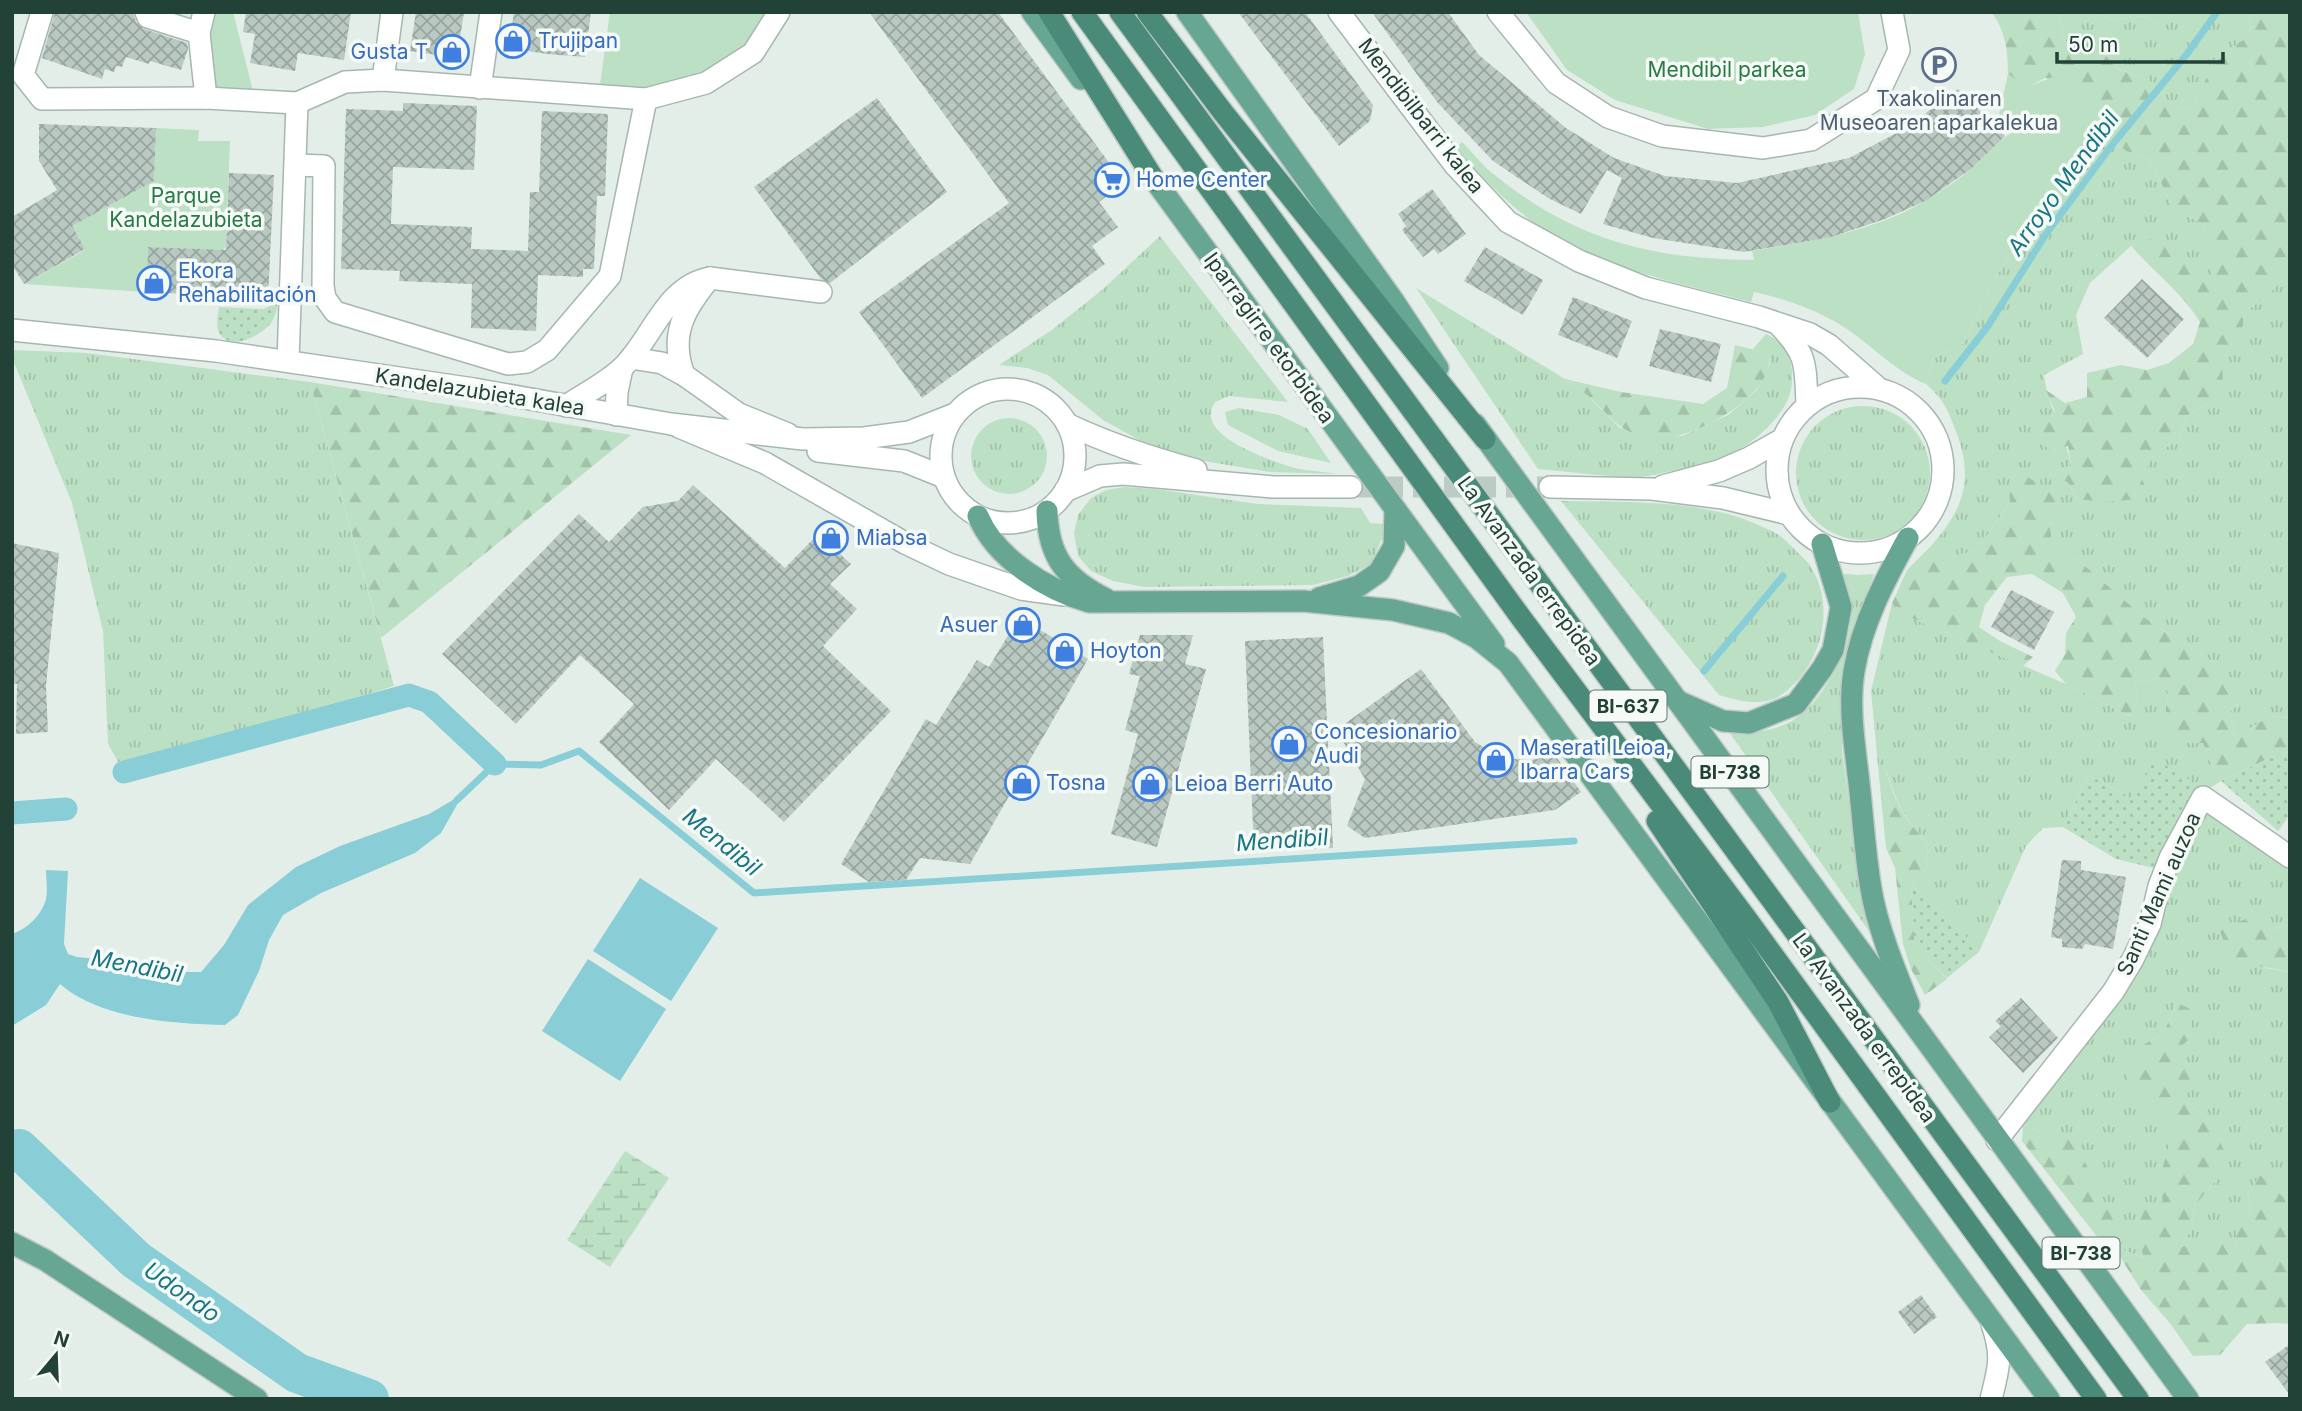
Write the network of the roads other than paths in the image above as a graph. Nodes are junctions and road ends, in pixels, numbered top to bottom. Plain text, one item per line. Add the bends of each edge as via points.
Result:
1 (42, 12) edge
2 (146, 12) edge
3 (392, 12) edge
4 (491, 12) edge
5 (779, 12) edge
6 (1032, 12) edge
7 (1049, 12) edge
8 (1082, 12) edge
9 (1119, 12) edge
10 (1147, 12) edge
11 (1187, 12) edge
12 (1339, 12) edge
13 (1498, 12) edge
14 (1892, 12) edge
15 (202, 23) edge
16 (383, 80) junction
17 (480, 88) junction
18 (206, 99) junction
19 (646, 99) junction
20 (297, 103) junction
21 (296, 165) junction
22 (1155, 181) junction
23 (710, 278) junction
24 (821, 292) dead end
25 (1777, 324) junction
26 (12, 330) edge
27 (288, 361) junction
28 (627, 363) junction
29 (684, 374) junction
30 (1877, 387) junction
31 (1807, 404) junction
32 (566, 406) junction
33 (955, 414) junction
34 (616, 415) junction
35 (671, 424) junction
36 (1067, 424) junction
37 (803, 439) junction
38 (1485, 439) junction
39 (1781, 440) junction
40 (944, 477) junction
41 (1273, 487) junction
42 (1351, 487) tunnel mouth
43 (1550, 487) tunnel mouth
44 (1652, 489) junction
45 (1065, 491) junction
46 (1395, 510) junction
47 (1047, 511) junction
48 (1789, 514) junction
49 (978, 516) junction
50 (1908, 538) junction
51 (1822, 544) junction
52 (1066, 595) junction
53 (1303, 601) junction
54 (1114, 604) junction
55 (1522, 619) junction
56 (1508, 663) junction
57 (1680, 702) junction
58 (2290, 857) edge
59 (1922, 1036) junction
60 (1830, 1102) junction
61 (1997, 1140) junction
62 (12, 1243) edge
63 (1992, 1322) junction
64 (257, 1399) edge
65 (1991, 1399) edge
66 (2049, 1399) edge
67 (2096, 1399) edge
68 (2138, 1399) edge
69 (2188, 1399) edge

1 - 18 street via 23,75 41,99
2 - 15 street via 148,17
3 - 16 street
4 - 17 street
5 - 19 street via 753,53 706,83
6 - 22 main road, Iparragirre etorbidea
7 - 22 highway
8 - 55 highway, La Avanzada errepidea / BI-637
9 - 68 highway, La Avanzada errepidea / BI-637
10 - 38 highway
11 - 38 main road via 1393,300
12 - 25 street, Mendibilbarri kalea via 1454,164 1508,222 1579,261 1646,288
13 - 14 street via 1556,83 1608,117 1662,136 1763,148 1811,140 1876,99 1899,50
15 - 18 street
16 - 17 street
16 - 20 street via 345,82
17 - 19 street
18 - 20 street
19 - 21 street, Kandelazubieta kalea via 610,275 547,349 527,362 508,364 335,312 323,286 324,166
20 - 21 street
21 - 27 street
22 - 46 main road, Iparragirre etorbidea
23 - 24 street
23 - 28 street via 684,288
23 - 29 street via 690,305 677,335
25 - 30 street, Mendibilbarri kalea via 1829,345
25 - 31 street via 1804,360
26 - 27 street, Kandelazubieta kalea
27 - 32 street, Kandelazubieta kalea
28 - 29 street via 662,363
28 - 32 street
28 - 34 street via 617,392
29 - 37 street via 739,414
30 - 31 street via 1852,386
30 - 50 street via 1902,397 1923,414 1937,437 1944,465 1941,493 1928,519
31 - 39 street
32 - 34 street, Kandelazubieta kalea
33 - 36 street via 978,396 1014,389 1048,402
33 - 37 street, Kandelazubieta kalea via 909,432
33 - 40 street via 942,444
34 - 35 street, Kandelazubieta kalea
35 - 37 street, Kandelazubieta kalea
35 - 40 street, Kandelazubieta kalea via 752,445 904,461
35 - 52 street via 765,463 949,564 1021,589
36 - 41 street via 1163,461
36 - 45 street via 1075,465
38 - 57 main road, BI-738
39 - 44 street via 1720,471
39 - 48 street via 1776,466 1779,491
40 - 49 street via 957,500
41 - 42 street
41 - 45 street via 1123,474 1100,475
43 - 44 street
44 - 48 street via 1723,498
45 - 47 street
46 - 53 main road via 1394,546 1379,572 1359,586
46 - 56 main road, Iparragirre etorbidea
47 - 49 street via 1020,522
47 - 54 main road via 1049,542 1060,564 1091,592
48 - 51 street
49 - 52 main road via 1011,559
50 - 51 street via 1888,549 1866,553 1843,552
50 - 59 main road via 1860,643 1853,674 1853,730 1871,891 1894,967
51 - 57 main road via 1841,607 1833,650 1796,704 1749,723 1723,721
52 - 54 main road
53 - 54 main road
53 - 56 main road via 1394,610 1449,623 1478,638
55 - 60 highway via 1778,1003
55 - 67 highway, La Avanzada errepidea / BI-637
56 - 60 main road
57 - 59 main road, BI-738
58 - 61 street, Santi Mami auzoa via 2203,797 2170,858 2150,924 2133,959 2113,992
59 - 61 main road, BI-738
60 - 63 main road
61 - 69 main road, BI-738
62 - 64 main road via 45,1259
63 - 65 street via 2000,1345
63 - 66 main road

